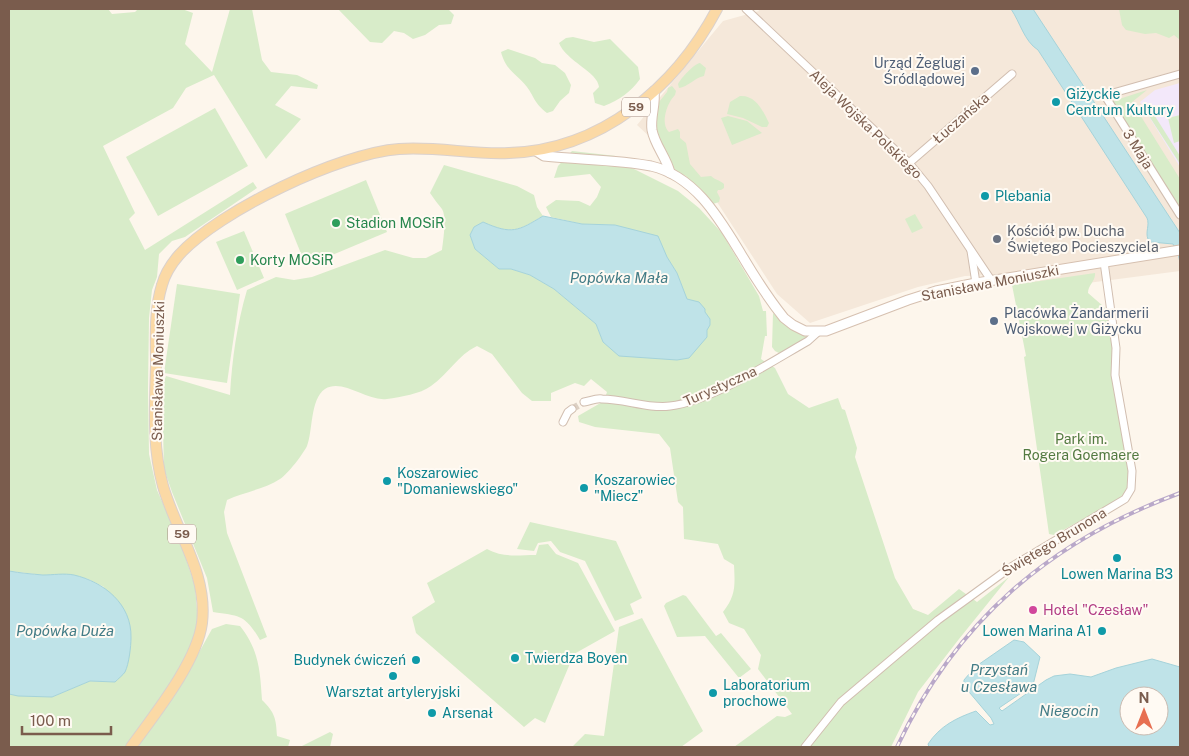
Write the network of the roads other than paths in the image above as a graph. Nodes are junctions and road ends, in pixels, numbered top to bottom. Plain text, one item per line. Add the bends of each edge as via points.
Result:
1 (717, 9) edge
2 (725, 9) edge
3 (746, 9) edge
4 (708, 25) junction
5 (1012, 74) dead end
6 (1180, 74) edge
7 (654, 92) junction
8 (536, 151) junction
9 (909, 163) junction
10 (670, 173) junction
11 (1180, 215) edge
12 (1180, 250) edge
13 (971, 251) junction
14 (1104, 262) junction
15 (991, 280) junction
16 (976, 282) junction
17 (818, 332) junction
18 (584, 402) tunnel mouth
19 (572, 409) tunnel mouth
20 (563, 422) dead end
21 (131, 747) edge
22 (805, 747) edge

1 - 4 main road, 59
2 - 4 main road, 59
3 - 9 street, Aleja Wojska Polskiego
4 - 7 main road, 59 via 675,70
5 - 9 street, Łuczańska
6 - 11 street, 3 Maja via 1108,97
7 - 8 main road, 59 via 622,118 600,130
7 - 10 street via 652,131
8 - 10 street, Stanisława Moniuszki via 544,156 639,164
8 - 21 main road, Stanisława Moniuszki / 59 via 484,153 400,149 353,158 249,204 202,234 176,258 164,279 157,308 156,446 164,489 200,583 202,626 187,665
9 - 13 street, Aleja Wojska Polskiego
10 - 17 street, Stanisława Moniuszki via 694,190 720,219 784,318 799,329
12 - 14 street, Stanisława Moniuszki
13 - 15 street, Aleja Wojska Polskiego
13 - 16 street, Aleja Wojska Polskiego
14 - 15 street, Stanisława Moniuszki
14 - 22 street, Świętego Brunona via 1116,348 1115,375 1133,475 1129,493 1109,510 1011,567 938,620 841,702
15 - 16 street, Stanisława Moniuszki
16 - 17 street, Stanisława Moniuszki via 922,295
17 - 18 street, Turystyczna via 808,341 737,380 684,404 647,405 602,398
19 - 20 street

